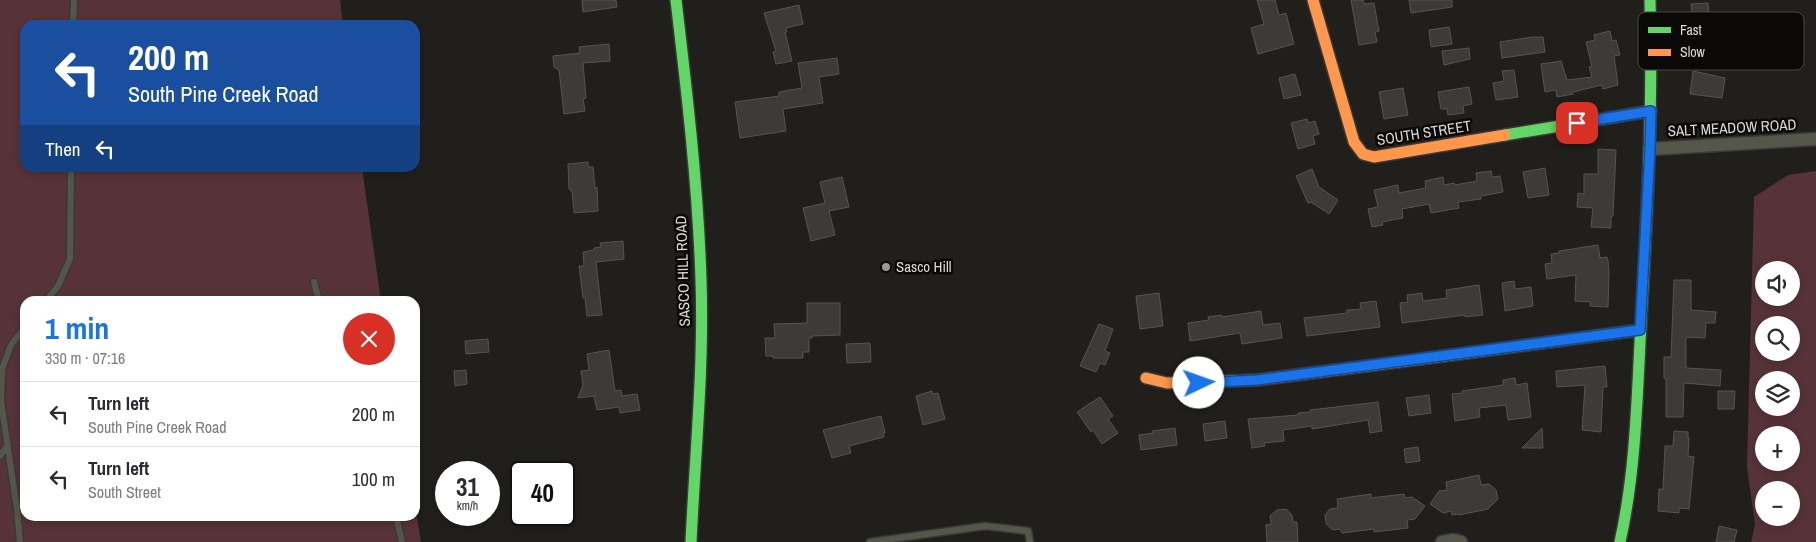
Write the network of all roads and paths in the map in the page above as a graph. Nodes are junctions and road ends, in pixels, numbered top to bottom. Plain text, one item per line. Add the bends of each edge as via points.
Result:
1 (74, 0) edge
2 (676, 0) edge
3 (1313, 0) edge
4 (74, 20) edge
5 (1651, 70) edge
6 (1651, 111) junction
7 (1816, 139) edge
8 (1650, 149) junction
9 (71, 172) edge
10 (314, 282) dead end
11 (50, 296) edge
12 (318, 296) edge
13 (1640, 330) junction
14 (20, 333) edge
15 (1146, 378) dead end
16 (7, 446) junction
17 (0, 456) edge
18 (397, 521) edge
19 (20, 542) edge
20 (402, 542) edge
21 (691, 542) edge
22 (870, 542) edge
23 (1030, 542) edge
24 (1442, 542) edge
25 (1461, 542) edge
26 (1620, 542) edge

1 - 4 lane
2 - 21 street, SASCO HILL ROAD via 688,105 701,281
3 - 6 street, SOUTH STREET via 1354,142 1363,154 1374,157
5 - 6 street
6 - 8 street
7 - 8 street, SALT MEADOW ROAD
8 - 13 street
9 - 11 lane via 70,259
10 - 12 lane
13 - 15 street via 1257,380 1167,383
13 - 26 street via 1632,482
14 - 16 lane via 11,345 2,369 1,401
16 - 17 lane
16 - 19 lane
18 - 20 lane
22 - 23 lane via 985,526 1028,531
24 - 25 street

